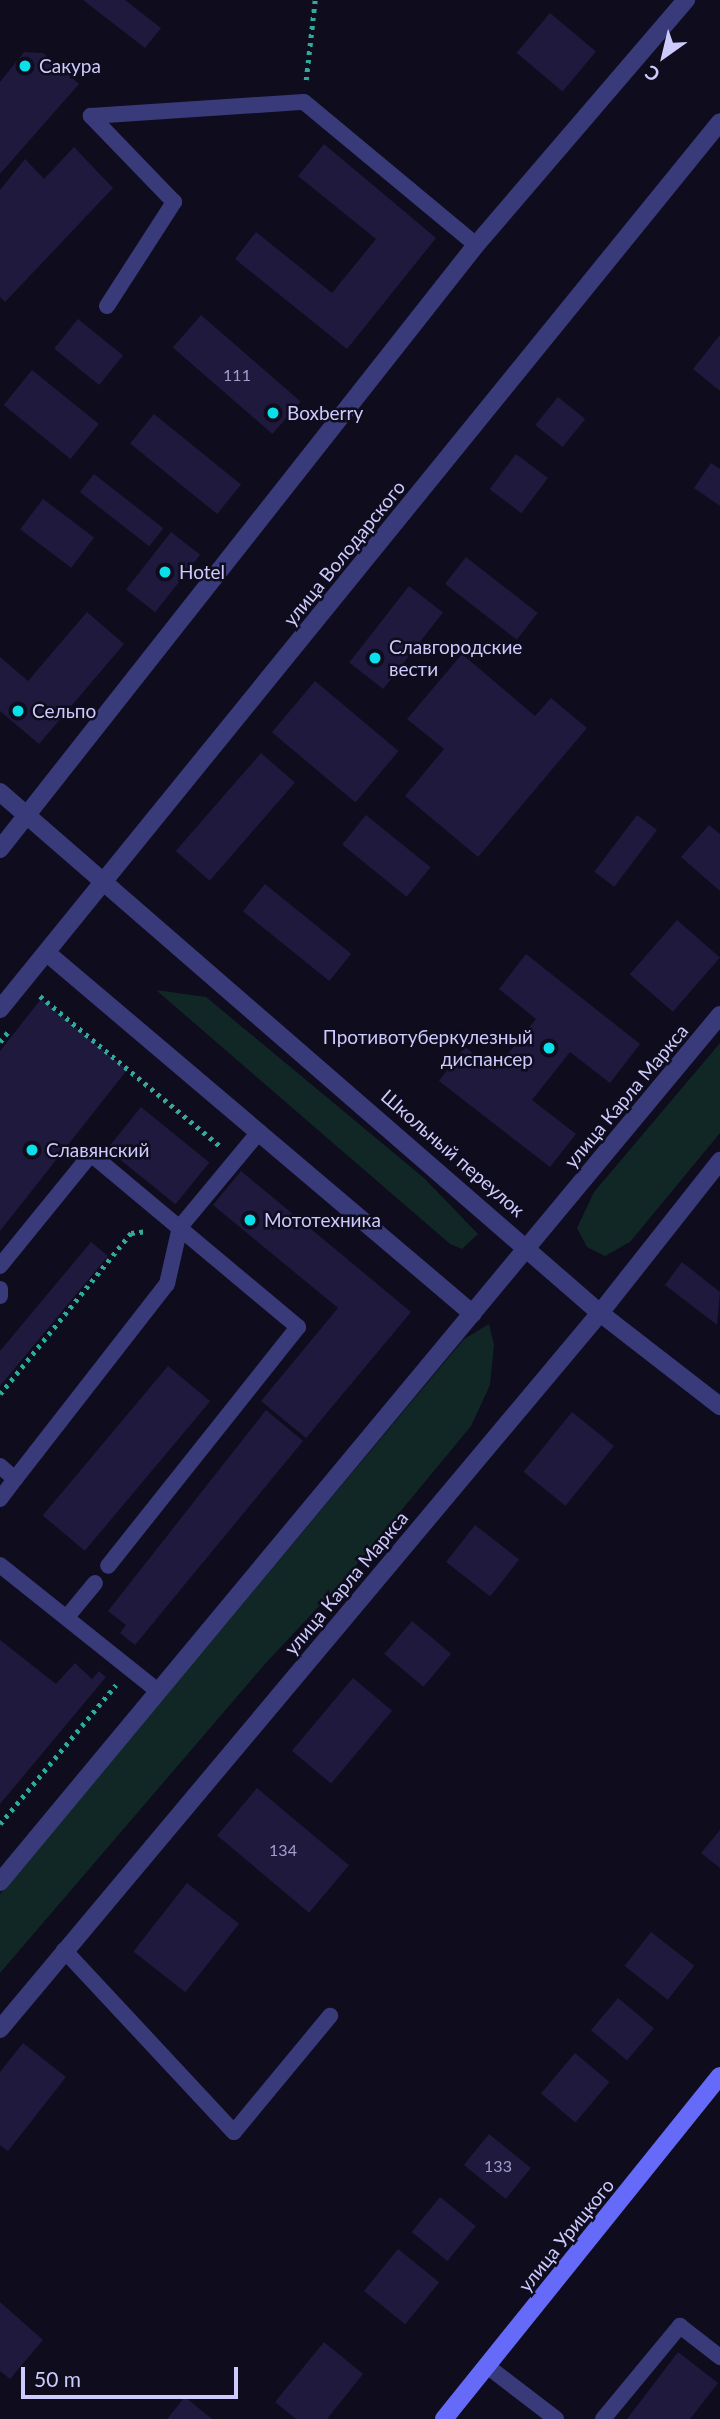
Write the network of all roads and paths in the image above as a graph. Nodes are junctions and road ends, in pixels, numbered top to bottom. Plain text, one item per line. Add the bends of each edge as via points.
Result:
1 (314, 0) edge
2 (686, 0) edge
3 (304, 102) junction
4 (720, 122) edge
5 (476, 245) junction
6 (107, 306) dead end
7 (0, 792) edge
8 (28, 816) junction
9 (0, 849) edge
10 (107, 880) junction
11 (47, 953) junction
12 (31, 1004) dead end
13 (0, 1009) edge
14 (720, 1015) edge
15 (15, 1023) dead end
16 (0, 1042) edge
17 (259, 1132) junction
18 (236, 1160) junction
19 (720, 1161) edge
20 (180, 1227) junction
21 (529, 1246) junction
22 (0, 1266) edge
23 (0, 1289) edge
24 (0, 1296) edge
25 (600, 1312) junction
26 (472, 1314) junction
27 (0, 1394) edge
28 (720, 1406) edge
29 (0, 1466) edge
30 (15, 1479) junction
31 (0, 1499) edge
32 (0, 1565) edge
33 (108, 1566) dead end
34 (95, 1583) dead end
35 (67, 1617) junction
36 (130, 1668) junction
37 (158, 1691) junction
38 (0, 1824) edge
39 (0, 1882) edge
40 (64, 1950) junction
41 (330, 2016) dead end
42 (0, 2029) edge
43 (720, 2076) edge
44 (720, 2357) edge
45 (486, 2366) junction
46 (444, 2419) edge
47 (555, 2419) edge
48 (603, 2419) edge

1 - 3 path
2 - 5 street
3 - 5 lane
3 - 6 lane via 91,116 174,202
4 - 10 street, улица Володарского
5 - 8 street
7 - 8 street, Школьный переулок
8 - 9 street
8 - 10 street, Школьный переулок
10 - 11 street, улица Володарского
10 - 21 street, Школьный переулок
11 - 13 street, улица Володарского
11 - 17 street
12 - 18 path via 38,994
14 - 21 street, улица Карла Маркса
15 - 16 path
17 - 18 lane
17 - 26 street
18 - 20 lane
19 - 25 street, улица Карла Маркса
20 - 22 lane via 91,1154
20 - 27 path via 131,1233
20 - 30 lane via 167,1284
20 - 33 lane via 298,1327
21 - 25 street, Школьный переулок
21 - 26 street, улица Карла Маркса
23 - 24 lane
25 - 28 street, Школьный переулок
25 - 40 street, улица Карла Маркса
26 - 37 street, улица Карла Маркса
29 - 30 lane
30 - 31 lane
32 - 35 lane
34 - 35 lane
35 - 36 lane
36 - 37 lane
36 - 38 path
37 - 39 street, улица Карла Маркса
40 - 41 lane via 234,2132
40 - 42 street, улица Карла Маркса
43 - 45 street, улица Урицкого
44 - 48 lane via 680,2326
45 - 46 street, улица Урицкого
45 - 47 lane

